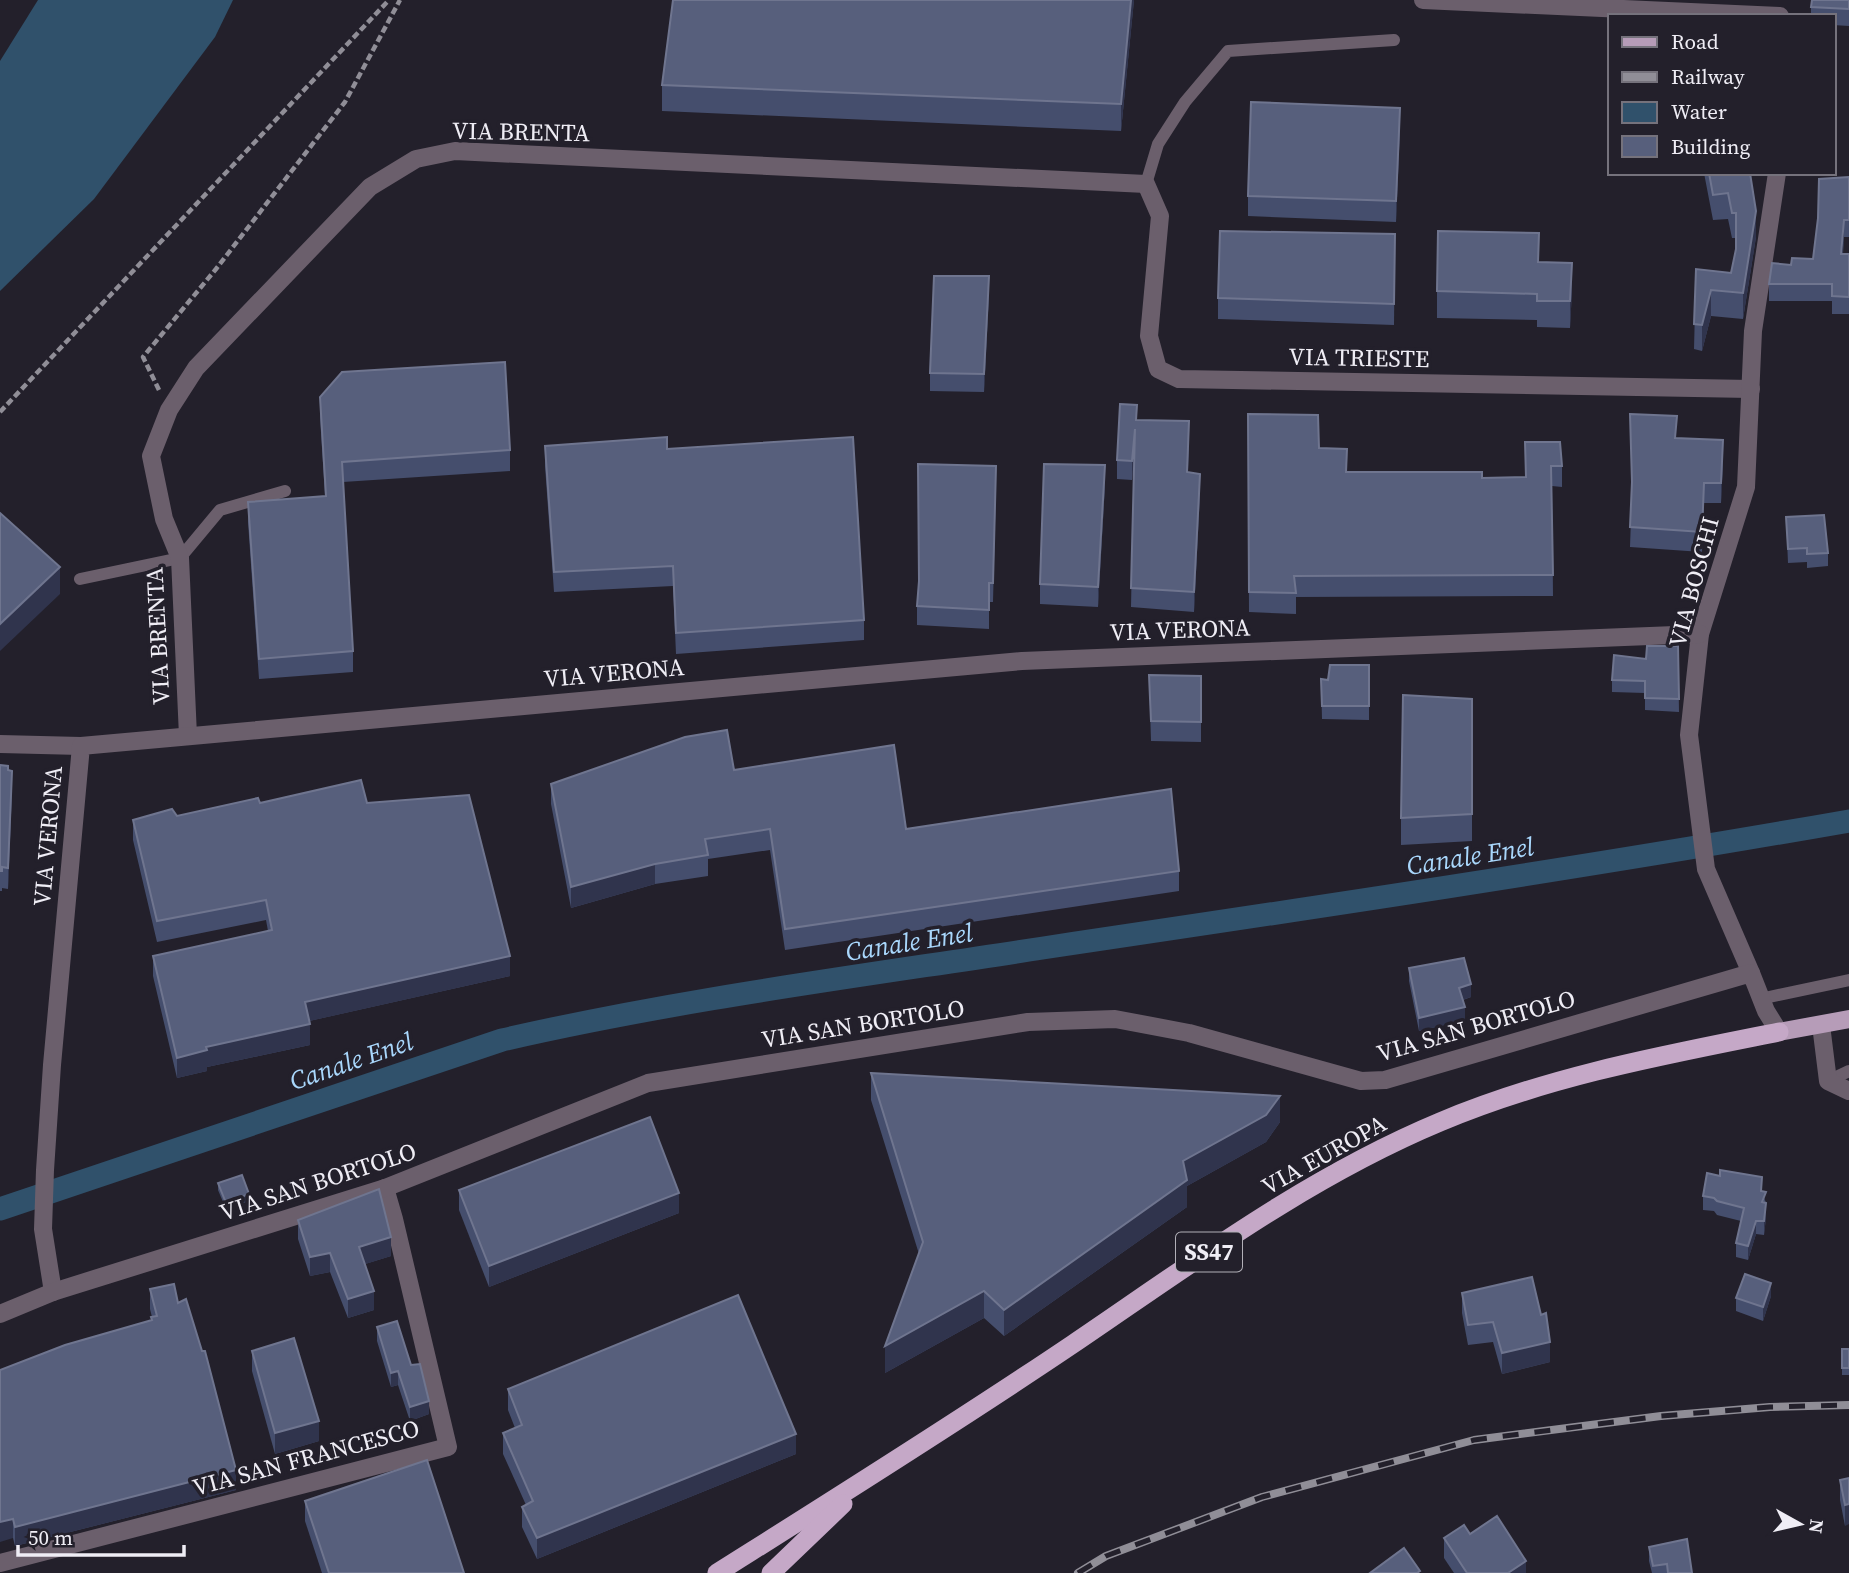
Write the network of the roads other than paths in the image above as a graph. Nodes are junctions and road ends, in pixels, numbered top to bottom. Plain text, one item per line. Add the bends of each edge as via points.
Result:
1 (1423, 0) edge
2 (1750, 7) edge
3 (1773, 14) edge
4 (1394, 40) dead end
5 (1777, 175) edge
6 (1146, 184) junction
7 (1751, 389) junction
8 (285, 491) dead end
9 (180, 558) junction
10 (80, 579) dead end
11 (1700, 634) junction
12 (188, 736) junction
13 (0, 744) edge
14 (81, 746) junction
15 (1751, 973) junction
16 (1849, 981) edge
17 (1760, 999) junction
18 (1849, 1019) edge
19 (1821, 1024) junction
20 (1779, 1032) junction
21 (1849, 1071) edge
22 (1828, 1081) junction
23 (1849, 1091) edge
24 (385, 1188) junction
25 (53, 1292) junction
26 (0, 1314) edge
27 (882, 1469) junction
28 (0, 1563) edge
29 (717, 1573) edge
30 (771, 1573) edge

1 - 2 street
2 - 3 street
4 - 6 lane via 1228,51 1185,102 1158,145
5 - 7 street, VIA BOSCHI via 1753,331
6 - 7 street, VIA TRIESTE via 1160,216 1149,336 1158,369 1180,379
6 - 9 street, VIA BRENTA via 455,151 416,159 370,187 196,368 169,410 150,456 164,519
7 - 11 street, VIA BOSCHI via 1746,487
8 - 9 lane via 220,510
9 - 10 lane
9 - 12 street, VIA BRENTA
11 - 12 street, VIA VERONA via 1022,661
11 - 15 street, VIA BOSCHI via 1689,735 1698,824 1706,869
12 - 14 street, VIA VERONA
13 - 14 street
14 - 25 street, VIA VERONA via 45,1170 43,1229
15 - 17 street, VIA BOSCHI
15 - 24 street, VIA SAN BORTOLO via 1373,1081 1189,1033 1115,1019 1028,1022 648,1083
16 - 17 lane
17 - 20 street, VIA BOSCHI
18 - 19 main road, VIA EUROPA / SS47
19 - 20 main road, VIA EUROPA / SS47
19 - 22 street
20 - 27 highway, VIA EUROPA / SS47 via 1559,1080 1407,1137 1253,1224
21 - 22 lane
22 - 23 street
24 - 25 street, VIA SAN BORTOLO
24 - 28 street, VIA SAN FRANCESCO via 448,1447
25 - 26 street, VIA SAN BORTOLO
27 - 29 highway, SS47
27 - 30 highway

